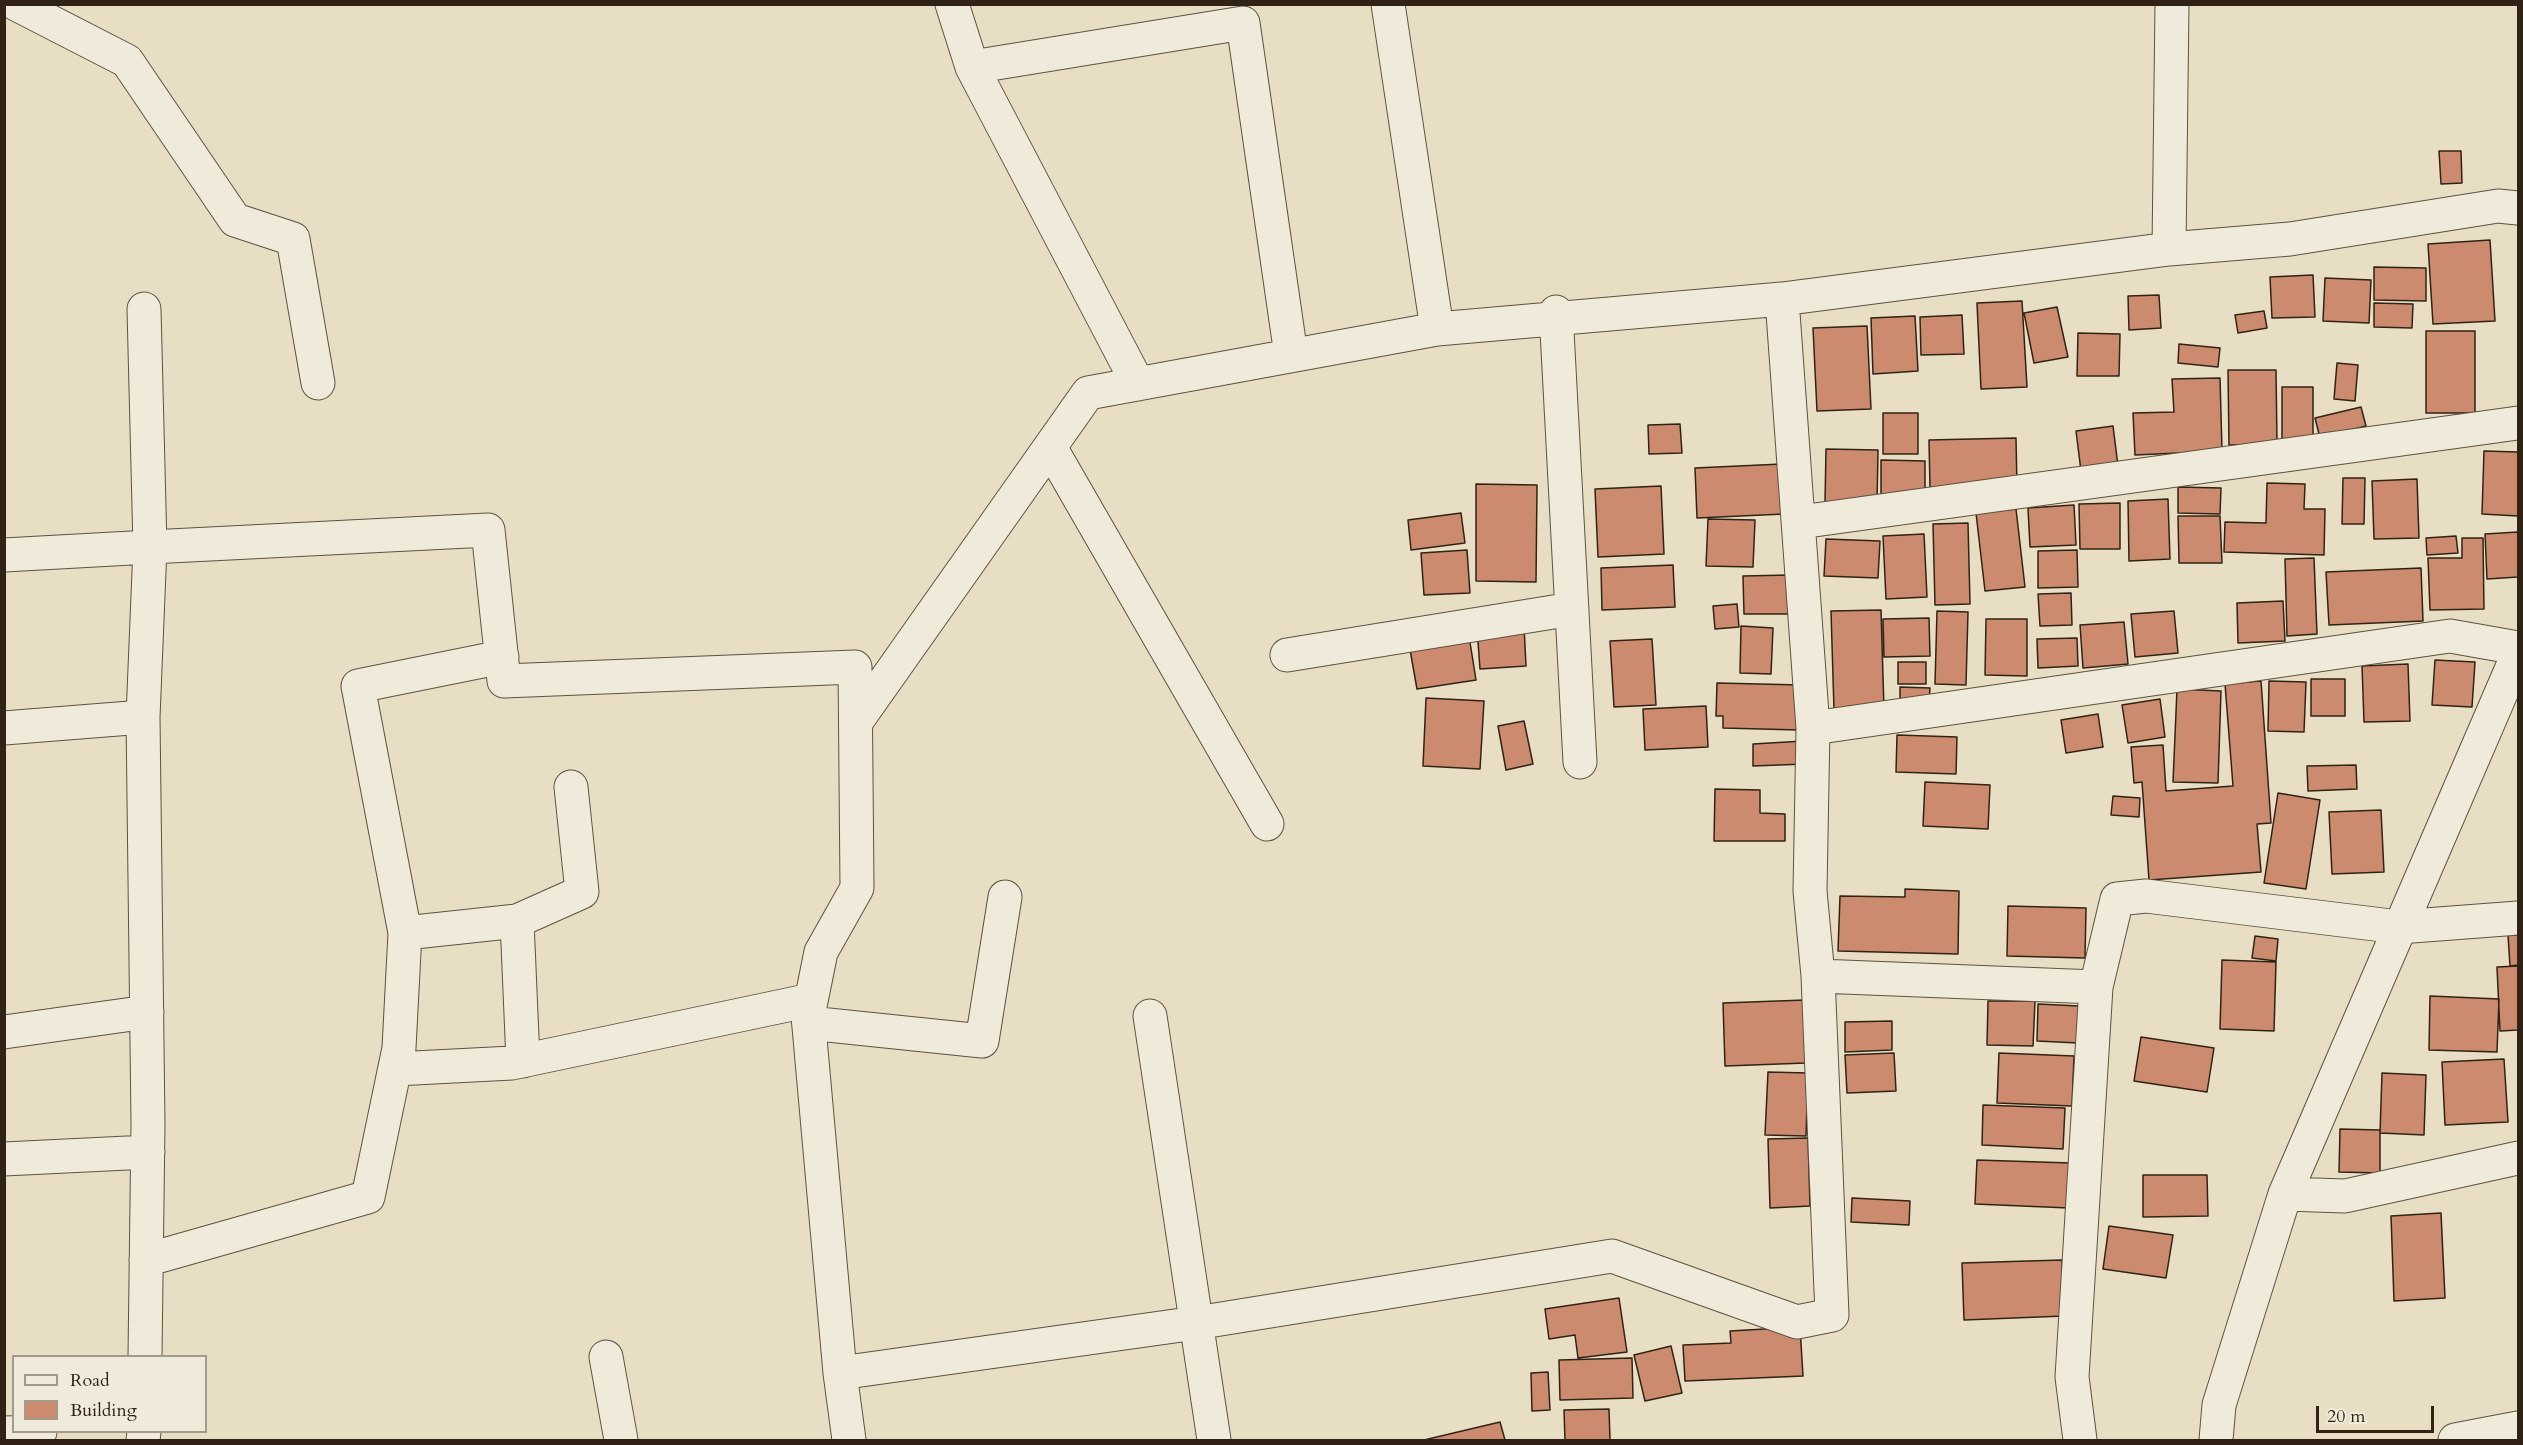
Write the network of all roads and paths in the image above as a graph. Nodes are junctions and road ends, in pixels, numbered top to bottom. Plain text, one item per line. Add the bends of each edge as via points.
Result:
1 (16, 4) edge
2 (952, 4) edge
3 (1388, 4) edge
4 (2172, 4) edge
5 (1242, 14) edge
6 (972, 67) junction
7 (2518, 208) edge
8 (2169, 249) junction
9 (1782, 299) junction
10 (144, 309) dead end
11 (1556, 315) junction
12 (1437, 329) junction
13 (1291, 355) junction
14 (318, 383) dead end
15 (1138, 384) junction
16 (2518, 423) edge
17 (1050, 447) junction
18 (1800, 522) junction
19 (150, 547) junction
20 (4, 555) edge
21 (1572, 609) junction
22 (2518, 648) edge
23 (2518, 654) edge
24 (1287, 655) dead end
25 (502, 657) junction
26 (143, 717) junction
27 (856, 722) junction
28 (4, 728) edge
29 (1813, 728) junction
30 (1580, 762) dead end
31 (571, 787) dead end
32 (1267, 824) dead end
33 (1005, 897) dead end
34 (2518, 918) edge
35 (517, 921) junction
36 (2399, 927) junction
37 (405, 933) junction
38 (1818, 976) junction
39 (2096, 987) junction
40 (810, 1011) junction
41 (147, 1012) junction
42 (1150, 1016) dead end
43 (4, 1032) edge
44 (523, 1061) junction
45 (395, 1069) junction
46 (148, 1152) junction
47 (2518, 1158) edge
48 (4, 1159) edge
49 (2285, 1194) junction
50 (146, 1260) junction
51 (1196, 1323) junction
52 (145, 1355) edge
53 (606, 1357) dead end
54 (840, 1373) junction
55 (2518, 1428) edge
56 (621, 1440) edge
57 (849, 1440) edge
58 (1214, 1440) edge
59 (2080, 1440) edge
60 (2216, 1440) edge
61 (2455, 1440) edge

1 - 14 street via 127,61 235,220 293,239
2 - 6 street
3 - 12 street
4 - 8 street
5 - 6 street
5 - 13 street
6 - 15 street
7 - 8 street via 2498,206 2290,239
8 - 9 street
9 - 11 street
9 - 18 street
10 - 19 street
11 - 12 street
11 - 21 street
12 - 13 street
13 - 15 street
15 - 17 street via 1088,393
16 - 18 street
17 - 27 street
17 - 32 street
18 - 29 street
19 - 20 street
19 - 25 street via 488,530
19 - 26 street
21 - 24 street
21 - 30 street
22 - 29 street via 2450,636
23 - 36 street
25 - 27 street via 504,681 855,667
25 - 37 street via 358,686
26 - 28 street
26 - 41 street
27 - 40 street via 857,888 821,952
29 - 38 street via 1810,891
31 - 35 street via 582,892
33 - 40 street via 982,1041
34 - 36 street
35 - 37 street
35 - 44 street
36 - 39 street via 2146,896 2117,899
36 - 49 street
37 - 45 street
38 - 39 street
38 - 51 street via 1832,1315 1797,1322 1612,1256
39 - 59 street via 2072,1377
40 - 44 street
40 - 54 street
41 - 43 street
41 - 46 street
42 - 51 street
44 - 45 street
45 - 50 street via 368,1197
46 - 48 street
46 - 50 street
47 - 49 street via 2344,1196
49 - 60 street via 2219,1405
50 - 52 street
51 - 54 street
51 - 58 street
53 - 56 street
54 - 57 street
55 - 61 street

